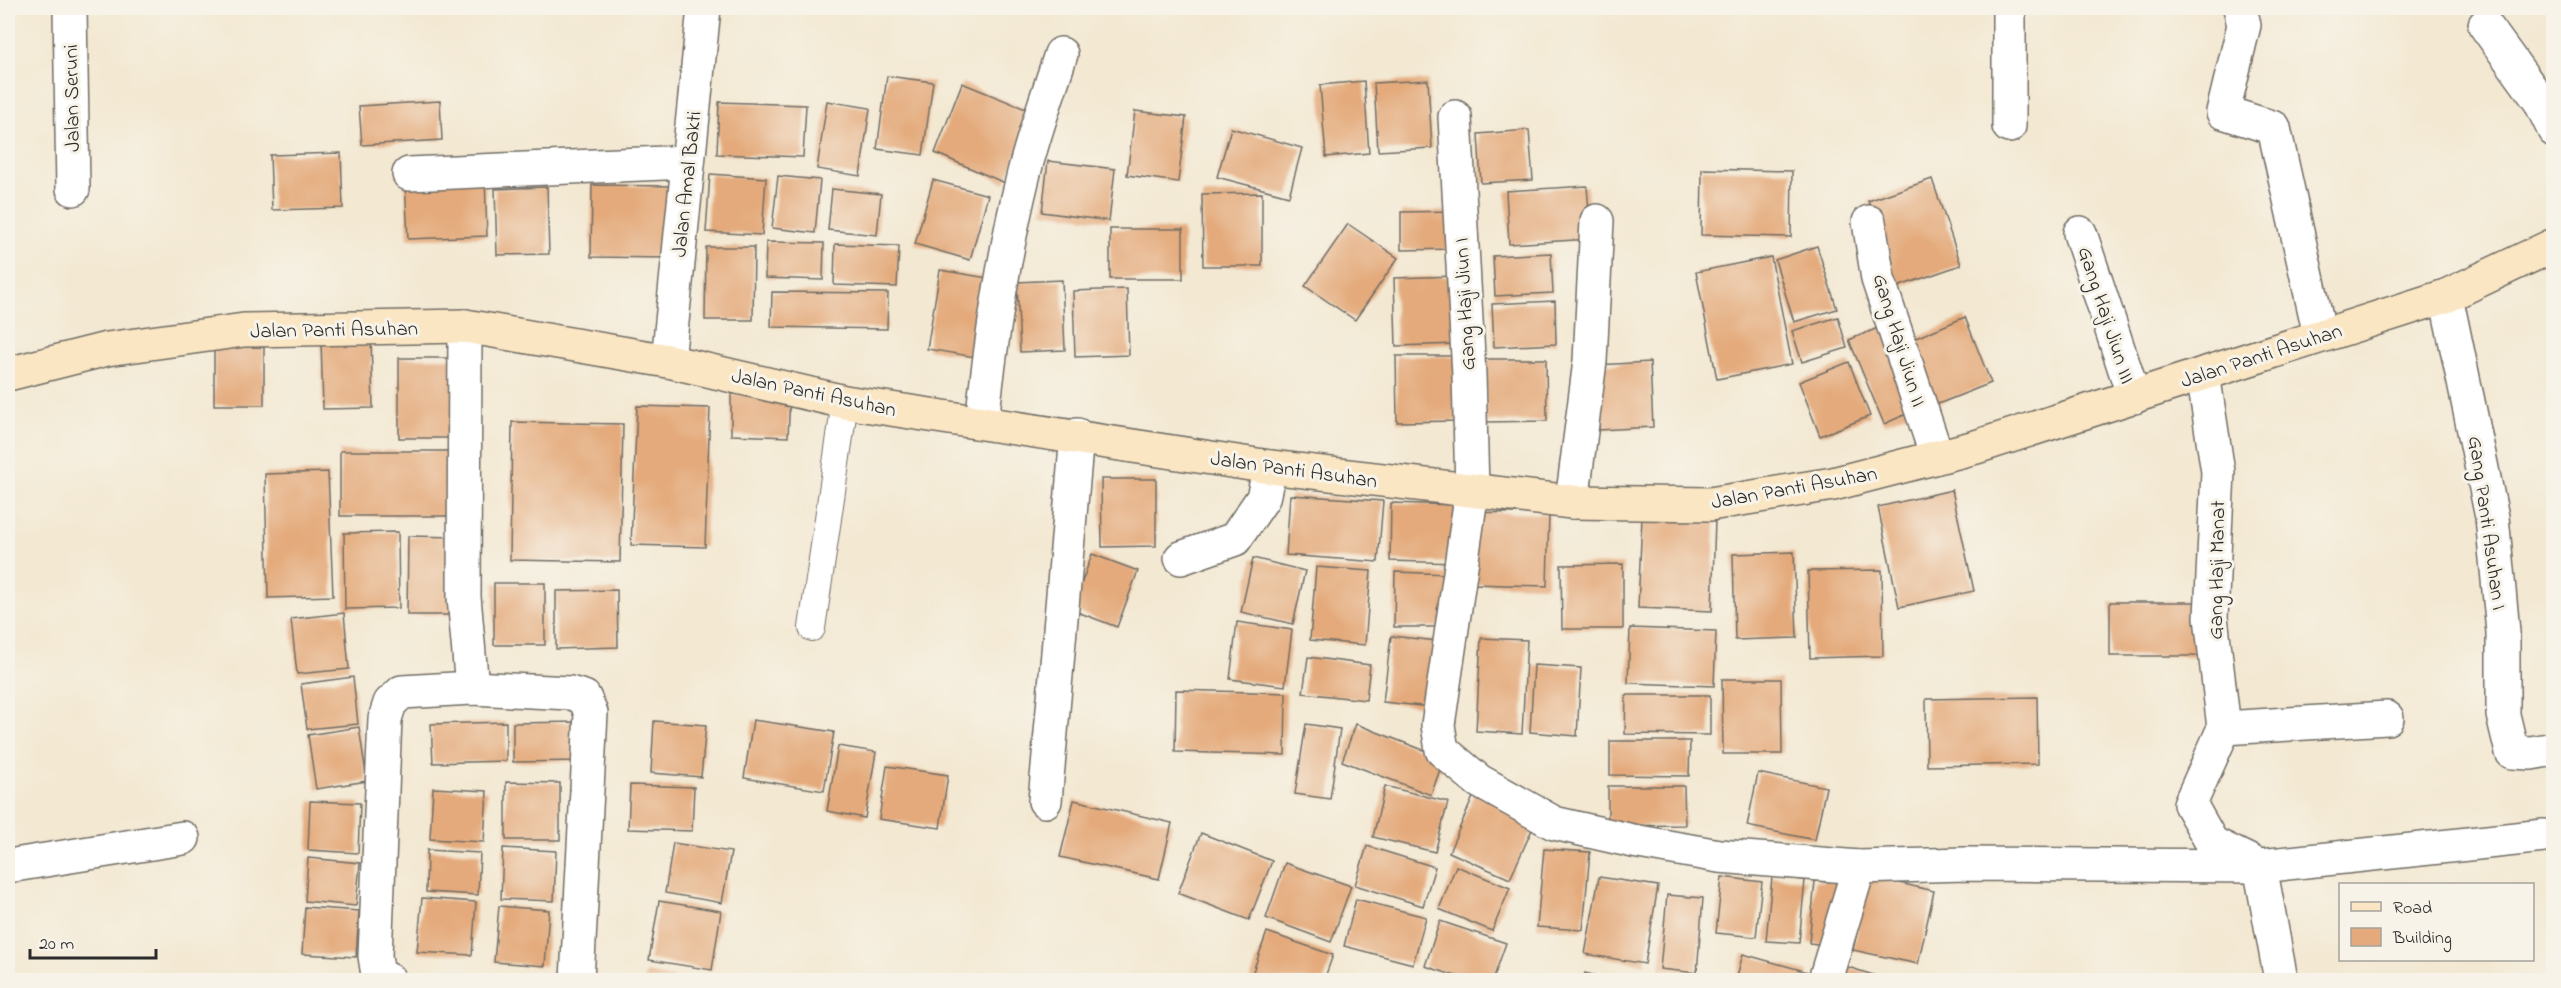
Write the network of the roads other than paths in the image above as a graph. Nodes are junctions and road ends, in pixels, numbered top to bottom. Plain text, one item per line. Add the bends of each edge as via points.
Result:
1 (70, 8) edge
2 (704, 8) edge
3 (2009, 8) edge
4 (2240, 8) edge
5 (2485, 25) dead end
6 (1061, 54) dead end
7 (1455, 117) dead end
8 (2009, 126) dead end
9 (2553, 130) edge
10 (688, 162) junction
11 (409, 174) dead end
12 (73, 189) dead end
13 (1597, 221) dead end
14 (1869, 222) dead end
15 (2080, 232) dead end
16 (2553, 245) edge
17 (2446, 296) junction
18 (465, 326) junction
19 (2320, 335) junction
20 (668, 361) junction
21 (8, 374) edge
22 (2204, 374) junction
23 (2134, 397) junction
24 (845, 402) junction
25 (982, 422) junction
26 (1077, 435) junction
27 (1937, 457) junction
28 (1270, 467) junction
29 (1472, 490) junction
30 (1572, 502) junction
31 (1181, 558) dead end
32 (812, 628) dead end
33 (472, 688) junction
34 (2387, 718) dead end
35 (2224, 728) junction
36 (2553, 749) edge
37 (1045, 801) dead end
38 (2544, 836) dead end
39 (183, 838) dead end
40 (8, 866) edge
41 (2260, 866) junction
42 (1859, 867) junction
43 (389, 981) edge
44 (577, 981) edge
45 (1825, 981) edge
46 (2281, 981) edge

1 - 12 street, Jalan Seruni
2 - 10 street, Jalan Amal Bakti
3 - 8 street
4 - 19 street via 2244,25 2223,112 2274,128
5 - 9 street via 2540,100
6 - 25 street via 1023,176 1010,234 991,340
7 - 29 street, Gang Haji Jiun I
10 - 11 street
10 - 20 street, Jalan Amal Bakti
13 - 30 street via 1590,361
14 - 27 street, Gang Haji Jiun II via 1878,279
15 - 23 street, Gang Haji Jiun III
16 - 17 street, Jalan Panti Asuhan
17 - 19 street, Jalan Panti Asuhan
17 - 36 street, Gang Panti Asuhan I via 2492,518 2504,632 2504,716 2512,752
18 - 20 street, Jalan Panti Asuhan
18 - 21 street, Jalan Panti Asuhan via 244,330 107,349
18 - 33 street via 464,597
19 - 22 street, Jalan Panti Asuhan
20 - 24 street, Jalan Panti Asuhan
22 - 23 street, Jalan Panti Asuhan
22 - 35 street, Gang Haji Manat via 2218,472 2211,617
23 - 27 street, Jalan Panti Asuhan
24 - 25 street, Jalan Panti Asuhan
24 - 32 lane
25 - 26 street, Jalan Panti Asuhan
26 - 28 street, Jalan Panti Asuhan
26 - 37 street
27 - 30 street, Jalan Panti Asuhan via 1833,484 1710,504
28 - 29 street, Jalan Panti Asuhan
28 - 31 street via 1263,498 1235,539
29 - 30 street, Jalan Panti Asuhan
29 - 42 street, Gang Haji Jiun I via 1438,725 1442,750 1450,758 1479,781 1554,823 1719,856
33 - 43 street via 402,692 390,703 385,719 375,956 378,975
33 - 44 street via 570,693 584,698 591,713
34 - 35 street
35 - 41 street via 2190,804 2212,843
38 - 41 street, Gang Haji Jiun I
39 - 40 street
41 - 42 street, Gang Haji Jiun I
41 - 46 street
42 - 45 street

